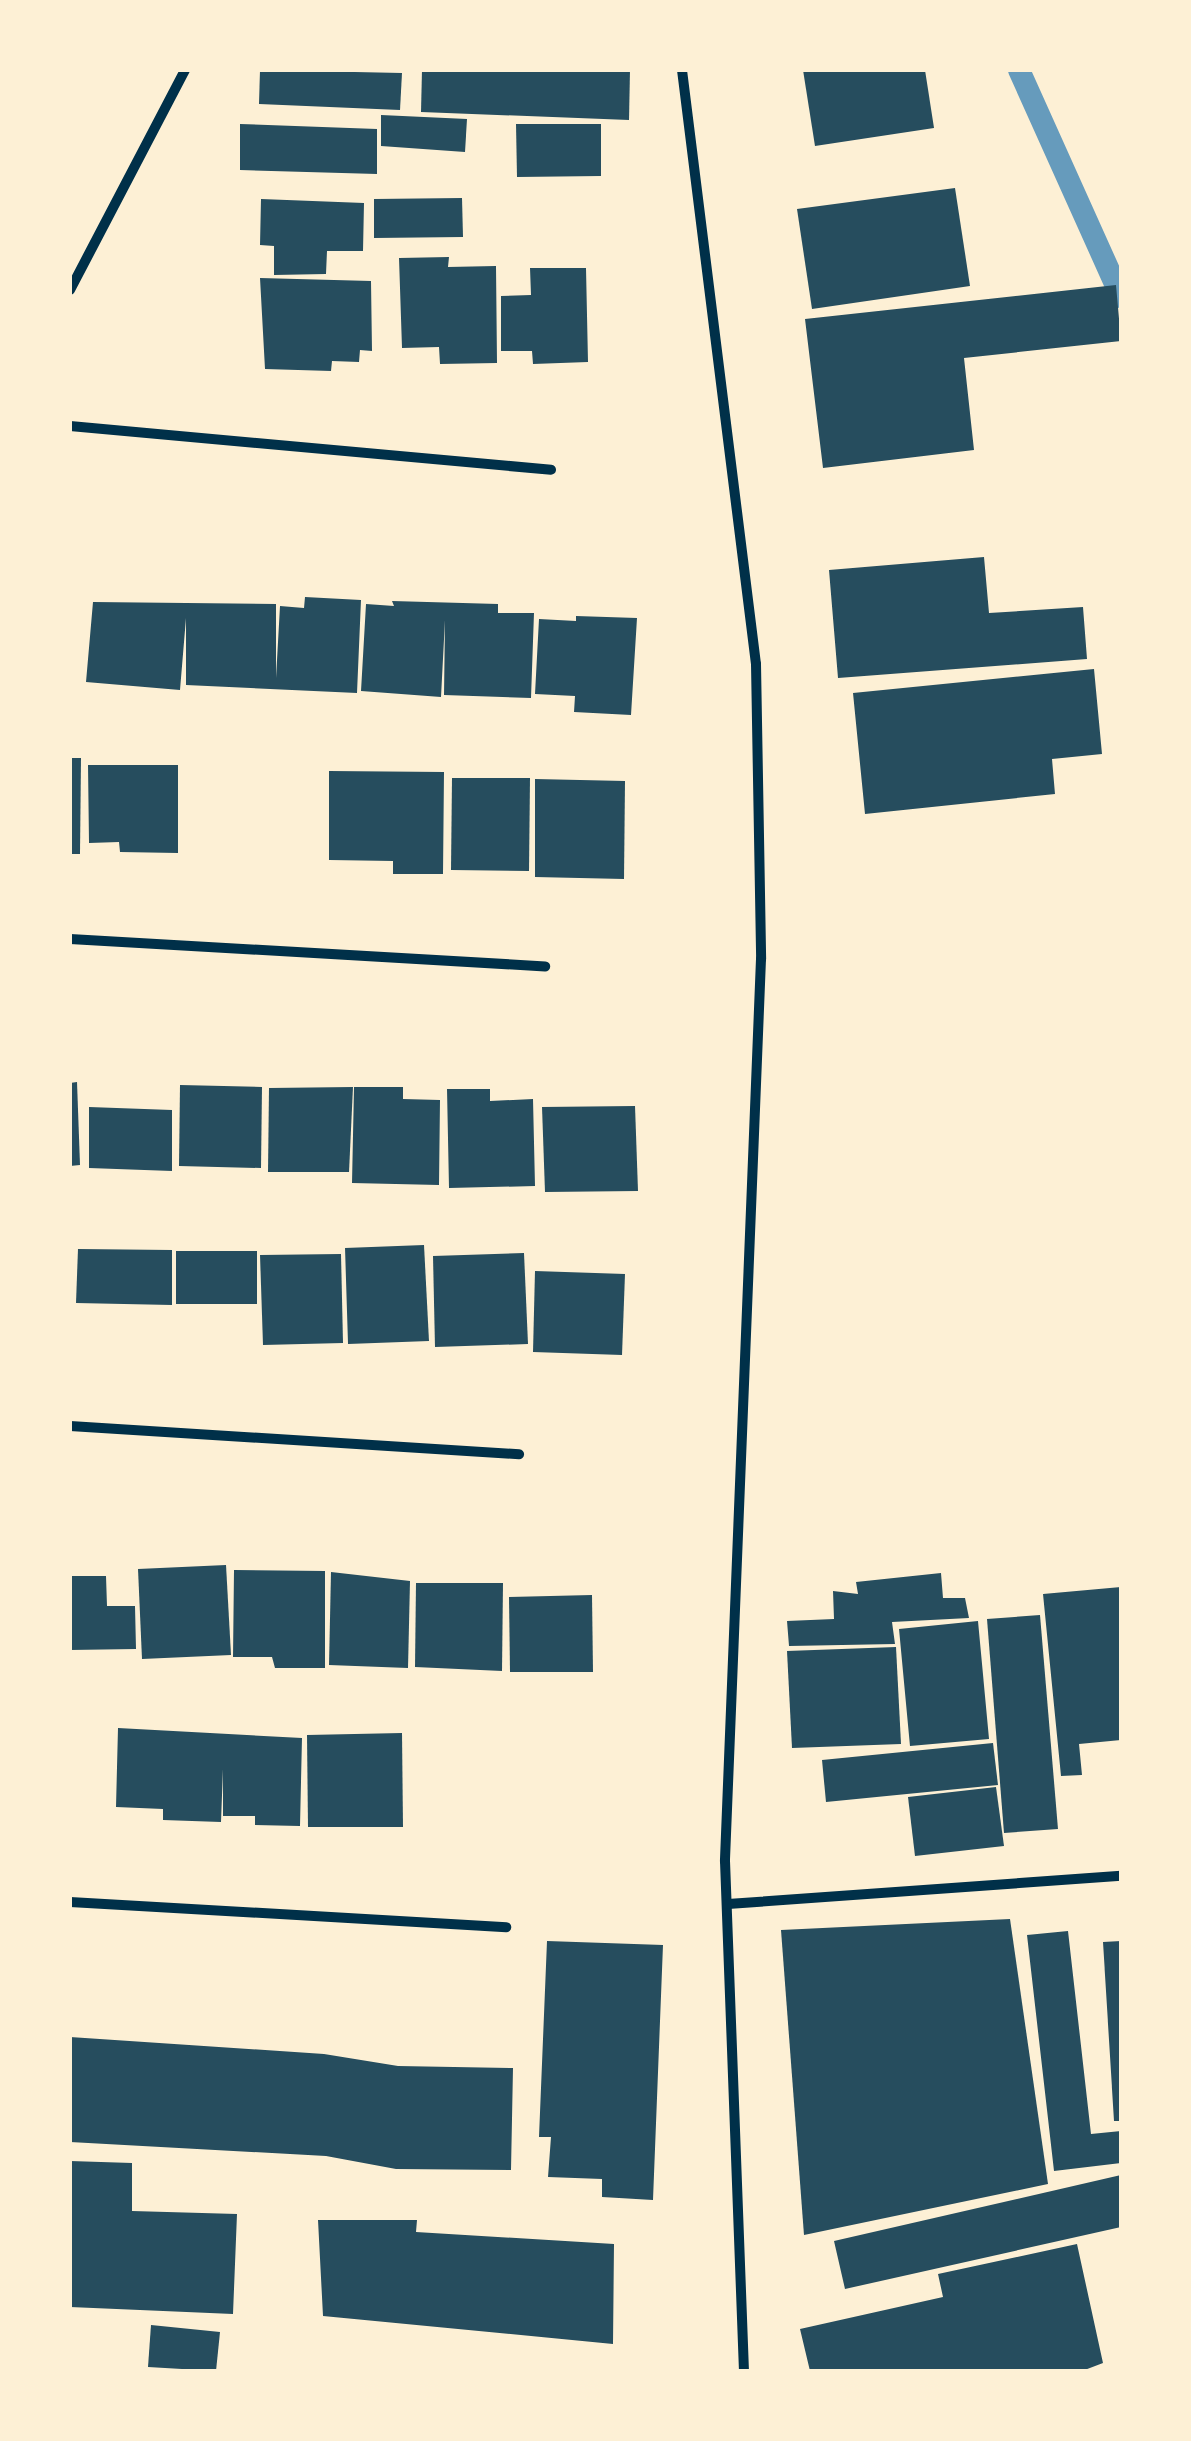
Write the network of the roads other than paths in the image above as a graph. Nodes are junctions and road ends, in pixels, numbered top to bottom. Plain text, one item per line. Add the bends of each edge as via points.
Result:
1 (185, 70) edge
2 (682, 70) edge
3 (70, 290) edge
4 (70, 426) edge
5 (551, 470) dead end
6 (70, 939) edge
7 (545, 966) dead end
8 (70, 1426) edge
9 (519, 1454) dead end
10 (1121, 1876) edge
11 (70, 1902) edge
12 (728, 1904) junction
13 (506, 1927) dead end
14 (744, 2371) edge

1 - 3 street
2 - 12 street via 756,664 761,959
4 - 5 street
6 - 7 street
8 - 9 street
10 - 12 street
11 - 13 street
12 - 14 street

